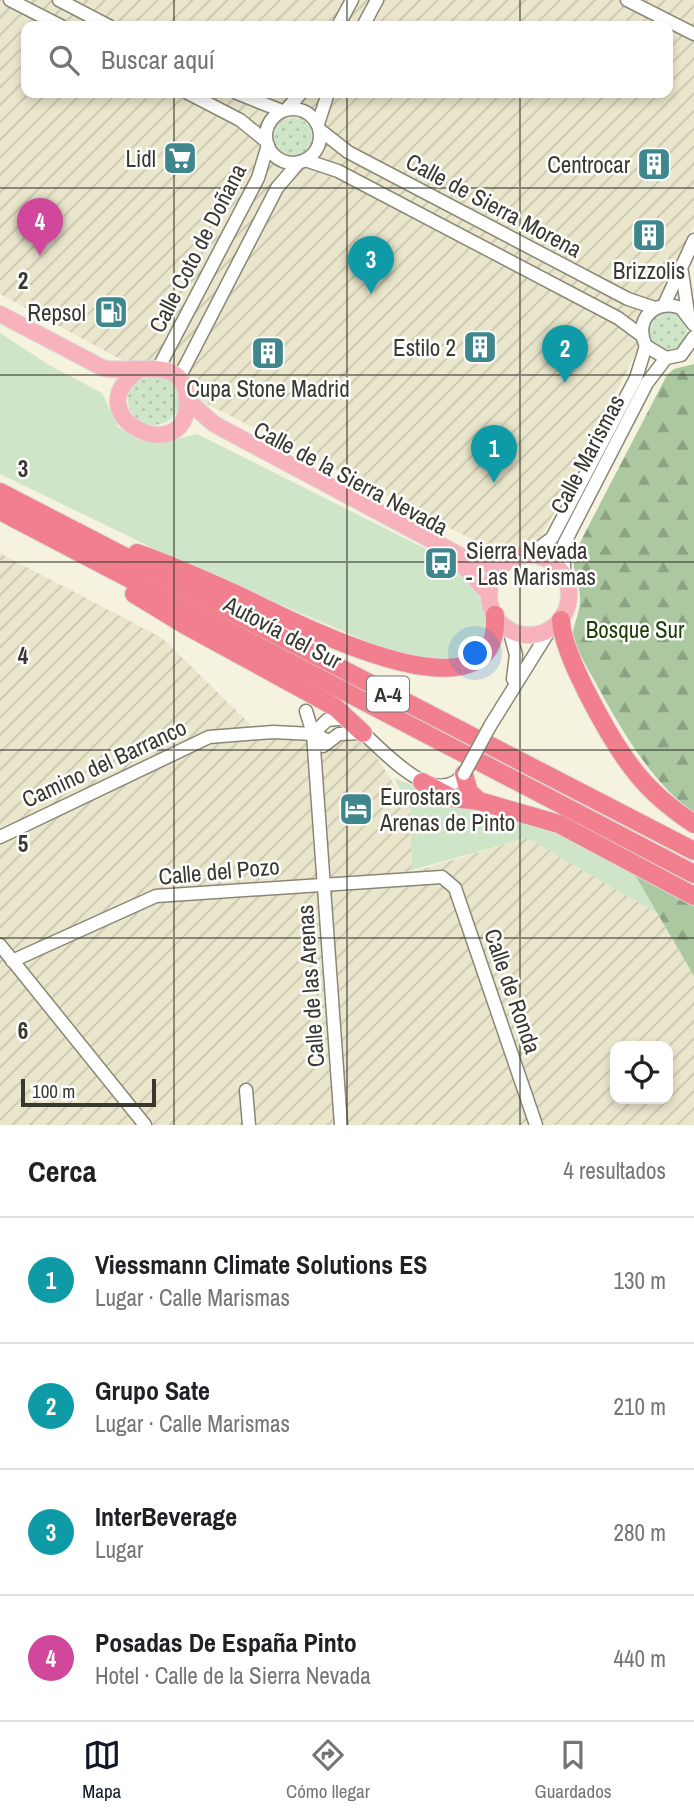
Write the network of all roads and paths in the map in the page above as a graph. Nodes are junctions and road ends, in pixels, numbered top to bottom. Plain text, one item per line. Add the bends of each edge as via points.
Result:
1 (10, 0) edge
2 (59, 0) edge
3 (352, 0) edge
4 (377, 0) edge
5 (627, 0) edge
6 (51, 21) edge
7 (99, 21) edge
8 (341, 21) edge
9 (366, 21) edge
10 (668, 21) edge
11 (673, 23) edge
12 (694, 34) edge
13 (198, 98) edge
14 (251, 98) edge
15 (296, 98) edge
16 (327, 98) edge
17 (284, 110) junction
18 (319, 127) junction
19 (267, 143) junction
20 (302, 161) junction
21 (694, 240) edge
22 (682, 269) junction
23 (659, 306) junction
24 (0, 314) edge
25 (691, 319) edge
26 (0, 320) edge
27 (644, 341) junction
28 (693, 341) edge
29 (666, 358) junction
30 (159, 367) junction
31 (139, 370) junction
32 (179, 378) junction
33 (120, 395) junction
34 (187, 400) junction
35 (179, 425) junction
36 (0, 492) edge
37 (0, 511) edge
38 (78, 542) junction
39 (531, 555) junction
40 (505, 562) junction
41 (564, 574) junction
42 (489, 594) junction
43 (495, 615) junction
44 (556, 624) junction
45 (509, 629) junction
46 (285, 681) junction
47 (509, 692) junction
48 (306, 711) joint
49 (349, 719) junction
50 (363, 733) junction
51 (313, 734) junction
52 (327, 740) junction
53 (395, 759) junction
54 (314, 761) junction
55 (464, 774) junction
56 (422, 782) junction
57 (549, 799) junction
58 (479, 801) junction
59 (694, 824) edge
60 (0, 837) edge
61 (694, 851) edge
62 (694, 874) edge
63 (442, 877) joint
64 (324, 883) junction
65 (694, 889) edge
66 (694, 896) edge
67 (0, 945) edge
68 (12, 961) junction
69 (246, 1090) dead end
70 (145, 1125) edge
71 (250, 1125) edge
72 (341, 1125) edge
73 (536, 1125) edge

1 - 6 street
2 - 7 street
3 - 8 street
4 - 9 street
5 - 10 street
11 - 12 street
13 - 19 street via 240,120
14 - 17 street
15 - 17 street
16 - 18 street
17 - 18 street via 305,111
17 - 19 street via 269,123
18 - 20 street via 318,147
18 - 23 street, Calle de Sierra Morena via 348,152 628,299
19 - 20 street via 280,160
19 - 30 street, Calle Coto de Doñana via 258,178
20 - 27 street, Calle de Sierra Morena via 338,171 371,188 618,318
20 - 32 street, Calle Coto de Doñana via 277,188
21 - 22 street
22 - 23 street
22 - 25 street
23 - 25 street, Calle de Sierra Morena via 681,307
23 - 27 street, Calle Marismas via 644,320
24 - 31 main road via 103,368
26 - 33 main road via 89,368
27 - 29 street, Calle de Sierra Morena
27 - 39 street, Calle Marismas via 636,378 552,538
28 - 29 street via 681,355
29 - 41 street, Calle Marismas via 648,383 564,544
30 - 31 main road
30 - 32 main road
31 - 33 main road
32 - 34 main road
33 - 35 main road via 122,414 141,433 158,435
34 - 35 main road
34 - 40 main road, Calle de la Sierra Nevada via 202,414 455,541 465,557 486,564
35 - 42 main road, Calle de la Sierra Nevada via 206,428 415,537 460,562
36 - 38 highway, Autovía del Sur / A-4
37 - 38 highway, Autovía del Sur / A-4
38 - 43 highway via 190,573 372,654 413,665 458,668 478,659 494,642
38 - 46 highway via 107,577
38 - 57 highway, Autovía del Sur / A-4
38 - 61 highway, Autovía del Sur / A-4
39 - 40 main road
39 - 41 main road via 547,558
40 - 42 main road via 494,576
41 - 44 main road via 569,593
42 - 43 main road
43 - 45 main road
44 - 45 main road via 530,635
44 - 47 street
44 - 59 highway via 617,745 650,789
45 - 47 street via 516,655
46 - 48 highway via 297,691
46 - 49 highway
47 - 55 street, bridge
48 - 51 street, Calle de las Arenas
49 - 50 highway
49 - 51 street via 333,718
49 - 53 street via 372,731
50 - 52 street via 339,734
50 - 53 street
51 - 52 street
51 - 54 street, Calle de las Arenas
51 - 60 street, Camino del Barranco via 209,737
52 - 54 street
53 - 56 street
54 - 64 street, Calle de las Arenas
55 - 56 street via 448,786
55 - 58 highway via 469,792
56 - 58 highway via 452,798
57 - 62 highway, Autovía del Sur / A-4
57 - 65 highway
58 - 66 highway via 559,824
63 - 64 street, Calle del Pozo
63 - 73 street, Calle de Ronda via 450,881 460,902
64 - 68 street, Calle del Pozo via 156,896
64 - 72 street, Calle de las Arenas
67 - 68 street
68 - 70 street
69 - 71 street

